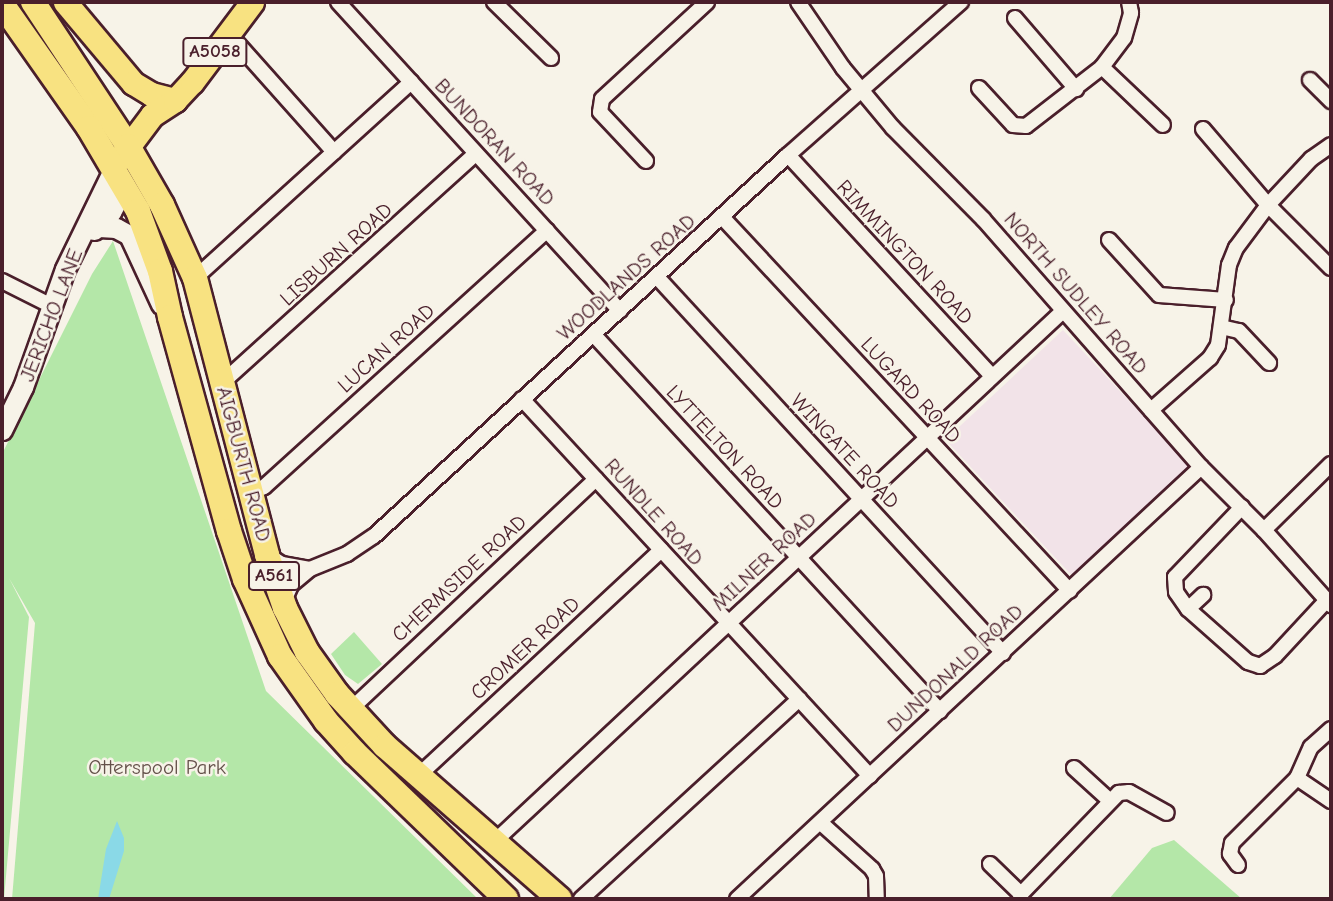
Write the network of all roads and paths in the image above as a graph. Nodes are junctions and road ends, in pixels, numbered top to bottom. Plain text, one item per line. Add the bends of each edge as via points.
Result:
1 (33, 2) edge
2 (252, 2) edge
3 (338, 2) edge
4 (494, 2) edge
5 (707, 2) edge
6 (798, 2) edge
7 (961, 2) edge
8 (1129, 2) edge
9 (67, 3) edge
10 (2, 4) edge
11 (1015, 18) dead end
12 (229, 34) junction
13 (551, 58) dead end
14 (1102, 67) junction
15 (1311, 80) dead end
16 (411, 82) junction
17 (979, 88) dead end
18 (1076, 89) junction
19 (862, 90) junction
20 (175, 100) junction
21 (1331, 101) edge
22 (1163, 125) dead end
23 (1203, 130) dead end
24 (1331, 145) edge
25 (334, 152) junction
26 (475, 154) junction
27 (788, 155) junction
28 (646, 160) dead end
29 (126, 165) junction
30 (1268, 205) junction
31 (723, 218) junction
32 (99, 227) junction
33 (547, 230) junction
34 (81, 238) junction
35 (1109, 240) dead end
36 (1331, 268) edge
37 (195, 278) junction
38 (657, 278) junction
39 (2, 281) edge
40 (1226, 300) junction
41 (50, 305) junction
42 (620, 311) junction
43 (1063, 311) junction
44 (170, 317) junction
45 (1221, 327) junction
46 (594, 335) junction
47 (1269, 363) dead end
48 (992, 376) junction
49 (223, 382) junction
50 (522, 399) junction
51 (1151, 410) junction
52 (2, 430) edge
53 (926, 438) junction
54 (1331, 464) edge
55 (1201, 467) junction
56 (596, 479) junction
57 (250, 494) junction
58 (860, 499) junction
59 (1242, 507) junction
60 (1265, 530) junction
61 (661, 550) junction
62 (267, 555) junction
63 (798, 557) junction
64 (310, 569) junction
65 (1070, 591) junction
66 (1203, 595) dead end
67 (1329, 602) edge
68 (285, 608) junction
69 (1188, 609) junction
70 (728, 624) junction
71 (1003, 653) junction
72 (799, 699) junction
73 (351, 709) junction
74 (940, 711) junction
75 (1331, 729) edge
76 (1074, 768) dead end
77 (418, 776) junction
78 (870, 776) junction
79 (1297, 778) junction
80 (1109, 800) junction
81 (1331, 802) edge
82 (1167, 813) dead end
83 (821, 823) junction
84 (494, 842) junction
85 (990, 864) dead end
86 (1238, 865) dead end
87 (1021, 897) edge
88 (506, 899) edge
89 (560, 899) edge
90 (581, 899) edge
91 (737, 899) edge
92 (877, 899) edge

1 - 29 highway, AIGBURTH ROAD / A561
2 - 12 main road, A5058
3 - 16 street, BUNDORAN ROAD
4 - 13 street
5 - 28 street via 602,99 600,112
6 - 19 street, NORTH SUDLEY ROAD
7 - 19 street, WOODLANDS ROAD
8 - 14 street via 1124,38
9 - 20 main road via 133,83
10 - 29 highway, AIGBURTH ROAD / A561
11 - 18 street
12 - 20 main road, A5058
12 - 25 street
14 - 18 street
14 - 22 street
15 - 21 street
16 - 25 street
16 - 26 street, BUNDORAN ROAD
17 - 18 street via 1013,125 1026,126
19 - 27 street, WOODLANDS ROAD
19 - 43 street, NORTH SUDLEY ROAD
20 - 29 main road, A5058 via 152,115
23 - 30 street
24 - 30 street via 1311,159
25 - 37 street
26 - 33 street, BUNDORAN ROAD
26 - 49 street, LISBURN ROAD
27 - 31 street, WOODLANDS ROAD
27 - 48 street, RIMMINGTON ROAD
29 - 32 street, JERICHO LANE
29 - 34 street, JERICHO LANE
29 - 37 highway, AIGBURTH ROAD / A561 via 162,205
29 - 44 highway, AIGBURTH ROAD / A561
30 - 36 street
30 - 40 street via 1236,248 1229,265
31 - 38 street, WOODLANDS ROAD
31 - 53 street, LUGARD ROAD
32 - 34 street, JERICHO LANE
32 - 44 street via 116,228 129,236 154,294
33 - 42 street, BUNDORAN ROAD
33 - 57 street, LUCAN ROAD via 264,487
34 - 41 street, JERICHO LANE
35 - 40 street via 1159,295
37 - 49 highway, AIGBURTH ROAD / A561
38 - 42 street, WOODLANDS ROAD
38 - 58 street, WINGATE ROAD
39 - 41 street
40 - 45 street
41 - 52 street, JERICHO LANE via 23,387
42 - 46 street, WOODLANDS ROAD
43 - 48 street, MILNER ROAD
43 - 51 street, NORTH SUDLEY ROAD
44 - 88 highway, AIGBURTH ROAD / A561 via 245,579 280,656 355,753
45 - 47 street via 1239,331
45 - 51 street via 1210,358
46 - 50 street, WOODLANDS ROAD
46 - 63 street, LYTTELTON ROAD
48 - 53 street, MILNER ROAD
49 - 57 highway, AIGBURTH ROAD / A561
50 - 56 street, RUNDLE ROAD
50 - 64 street, WOODLANDS ROAD via 374,536 347,554
51 - 55 street, NORTH SUDLEY ROAD
53 - 58 street, MILNER ROAD
53 - 65 street, LUGARD ROAD
54 - 60 street
55 - 59 street, NORTH SUDLEY ROAD
55 - 65 street, DUNDONALD ROAD
56 - 61 street, RUNDLE ROAD
56 - 73 street, CHERMSIDE ROAD
57 - 62 highway, AIGBURTH ROAD / A561
58 - 63 street, MILNER ROAD
58 - 71 street, WINGATE ROAD
59 - 60 street, NORTH SUDLEY ROAD
59 - 69 street via 1175,578 1176,592
60 - 67 street, NORTH SUDLEY ROAD
61 - 70 street, RUNDLE ROAD
61 - 77 street, CROMER ROAD
62 - 64 street via 282,564
62 - 68 highway, AIGBURTH ROAD / A561
63 - 70 street, MILNER ROAD
63 - 74 street, LYTTELTON ROAD
64 - 68 street, WOODLANDS ROAD via 287,590
65 - 71 street, DUNDONALD ROAD
66 - 69 street
67 - 69 street via 1260,666 1248,662
68 - 73 highway, AIGBURTH ROAD / A561 via 307,652
70 - 72 street, RUNDLE ROAD
70 - 84 street, MILNER ROAD
71 - 74 street, DUNDONALD ROAD
72 - 78 street, RUNDLE ROAD
72 - 90 street
73 - 77 highway, AIGBURTH ROAD / A561
74 - 78 street, DUNDONALD ROAD
75 - 79 street via 1311,747
76 - 80 street
77 - 84 highway, AIGBURTH ROAD / A561
78 - 83 street, DUNDONALD ROAD
79 - 81 street
79 - 86 street via 1232,843 1230,854
80 - 82 street via 1129,792
80 - 87 street
83 - 91 street, DUNDONALD ROAD
83 - 92 street via 872,869
84 - 89 highway, AIGBURTH ROAD / A561
85 - 87 street

